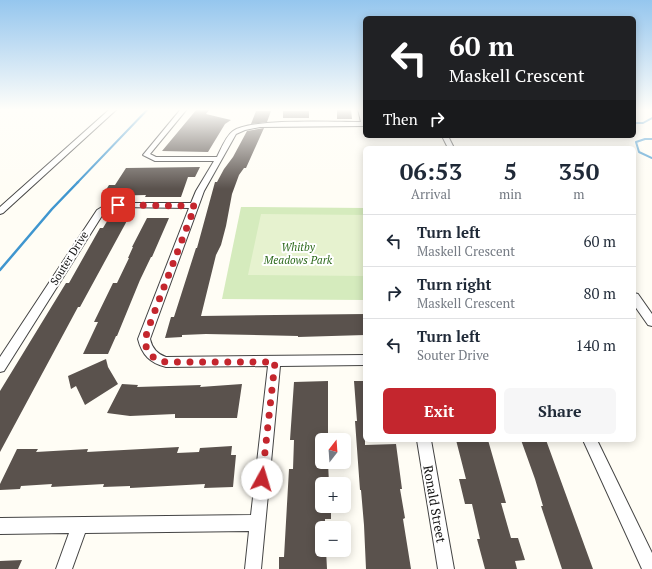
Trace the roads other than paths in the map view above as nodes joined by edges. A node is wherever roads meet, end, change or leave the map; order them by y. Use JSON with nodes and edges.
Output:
{"nodes":[{"id":1,"x":84,"y":136,"type":"edge"},
{"id":2,"x":162,"y":136,"type":"edge"},
{"id":3,"x":232,"y":136,"type":"edge"},
{"id":4,"x":217,"y":159,"type":"junction"},
{"id":5,"x":195,"y":206,"type":"junction"},
{"id":6,"x":0,"y":211,"type":"edge"},
{"id":7,"x":636,"y":300,"type":"edge"},
{"id":8,"x":652,"y":322,"type":"edge"},
{"id":9,"x":363,"y":360,"type":"edge"},
{"id":10,"x":275,"y":362,"type":"junction"},
{"id":11,"x":0,"y":367,"type":"edge"},
{"id":12,"x":424,"y":442,"type":"edge"},
{"id":13,"x":591,"y":442,"type":"edge"},
{"id":14,"x":258,"y":523,"type":"junction"},
{"id":15,"x":0,"y":526,"type":"edge"},
{"id":16,"x":80,"y":526,"type":"junction"},
{"id":17,"x":64,"y":569,"type":"edge"},
{"id":18,"x":253,"y":569,"type":"edge"},
{"id":19,"x":446,"y":569,"type":"edge"},
{"id":20,"x":651,"y":569,"type":"edge"}],
"edges":[{"from":1,"to":6,"type":"street"},
{"from":2,"to":4,"type":"street"},
{"from":3,"to":4,"type":"street"},
{"from":4,"to":5,"type":"street"},
{"from":5,"to":10,"type":"street"},
{"from":5,"to":11,"type":"street","name":"Souter Drive"},
{"from":7,"to":8,"type":"street"},
{"from":9,"to":10,"type":"street"},
{"from":10,"to":14,"type":"street"},
{"from":12,"to":19,"type":"street","name":"Ronald Street"},
{"from":13,"to":20,"type":"street"},
{"from":14,"to":16,"type":"street"},
{"from":14,"to":18,"type":"street"},
{"from":15,"to":16,"type":"street"},
{"from":16,"to":17,"type":"street"}]}
